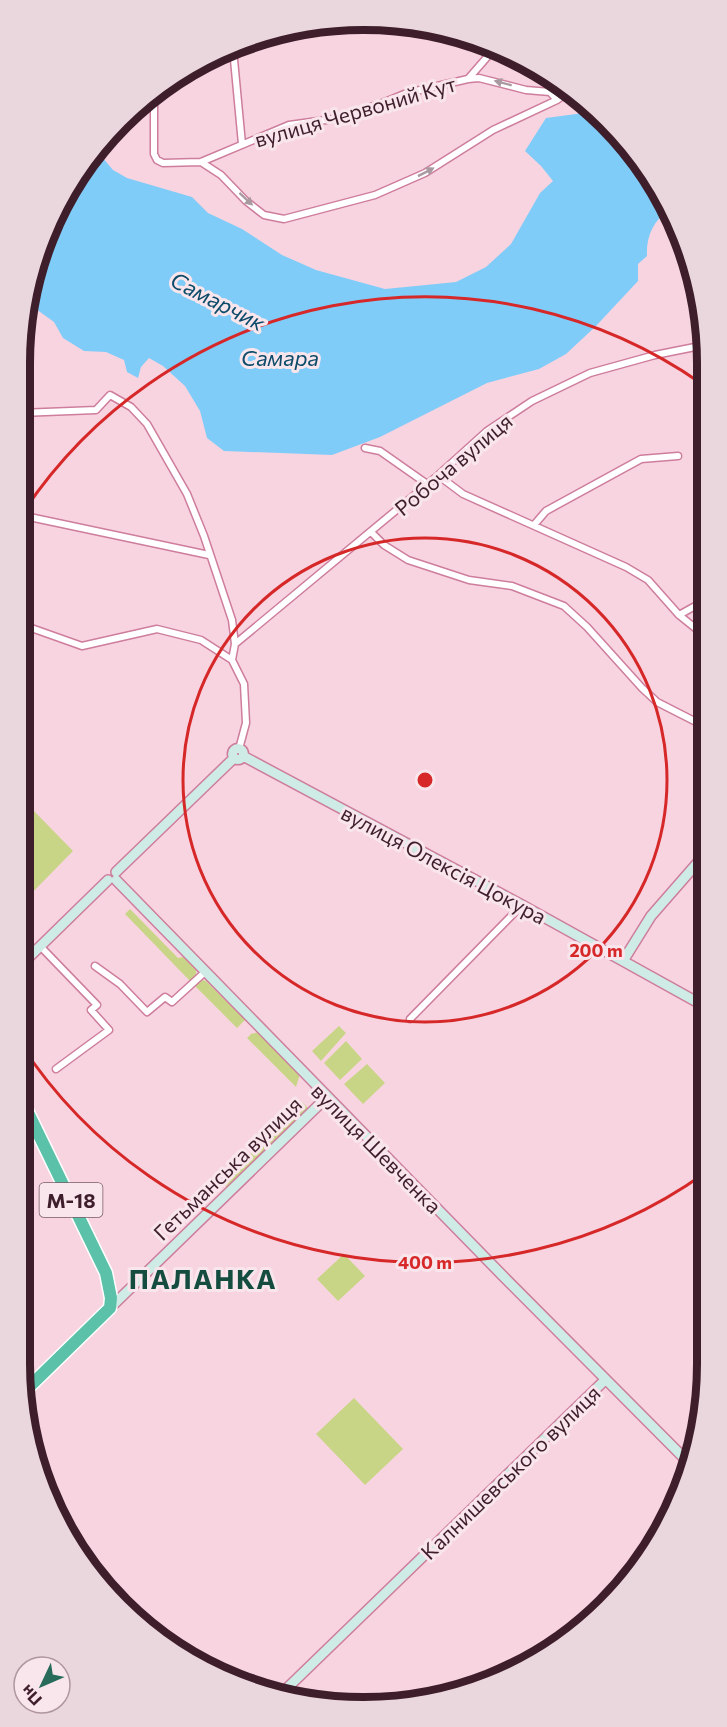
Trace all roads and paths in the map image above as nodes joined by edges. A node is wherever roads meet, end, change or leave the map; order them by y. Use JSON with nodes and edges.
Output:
{"nodes":[{"id":1,"x":489,"y":54,"type":"edge"},
{"id":2,"x":234,"y":56,"type":"edge"},
{"id":3,"x":468,"y":79,"type":"junction"},
{"id":4,"x":563,"y":96,"type":"edge"},
{"id":5,"x":557,"y":100,"type":"junction"},
{"id":6,"x":154,"y":104,"type":"edge"},
{"id":7,"x":242,"y":144,"type":"junction"},
{"id":8,"x":201,"y":162,"type":"junction"},
{"id":9,"x":696,"y":346,"type":"edge"},
{"id":10,"x":30,"y":413,"type":"edge"},
{"id":11,"x":366,"y":447,"type":"dead end"},
{"id":12,"x":678,"y":456,"type":"dead end"},
{"id":13,"x":435,"y":478,"type":"junction"},
{"id":14,"x":427,"y":484,"type":"junction"},
{"id":15,"x":30,"y":517,"type":"edge"},
{"id":16,"x":534,"y":525,"type":"junction"},
{"id":17,"x":371,"y":532,"type":"junction"},
{"id":18,"x":209,"y":555,"type":"junction"},
{"id":19,"x":697,"y":606,"type":"edge"},
{"id":20,"x":679,"y":615,"type":"junction"},
{"id":21,"x":30,"y":628,"type":"edge"},
{"id":22,"x":697,"y":630,"type":"edge"},
{"id":23,"x":235,"y":644,"type":"junction"},
{"id":24,"x":232,"y":660,"type":"junction"},
{"id":25,"x":697,"y":722,"type":"edge"},
{"id":26,"x":239,"y":754,"type":"junction"},
{"id":27,"x":697,"y":863,"type":"edge"},
{"id":28,"x":113,"y":877,"type":"junction"},
{"id":29,"x":522,"y":905,"type":"junction"},
{"id":30,"x":40,"y":946,"type":"junction"},
{"id":31,"x":30,"y":956,"type":"edge"},
{"id":32,"x":623,"y":961,"type":"junction"},
{"id":33,"x":95,"y":966,"type":"dead end"},
{"id":34,"x":206,"y":972,"type":"junction"},
{"id":35,"x":697,"y":1002,"type":"edge"},
{"id":36,"x":410,"y":1019,"type":"dead end"},
{"id":37,"x":56,"y":1069,"type":"dead end"},
{"id":38,"x":327,"y":1097,"type":"junction"},
{"id":39,"x":30,"y":1117,"type":"edge"},
{"id":40,"x":110,"y":1308,"type":"junction"},
{"id":41,"x":605,"y":1380,"type":"junction"},
{"id":42,"x":31,"y":1385,"type":"edge"},
{"id":43,"x":683,"y":1458,"type":"edge"},
{"id":44,"x":287,"y":1688,"type":"edge"}],
"edges":[{"from":1,"to":3,"type":"street","name":"вулиця Червоний Кут"},
{"from":2,"to":7,"type":"street","name":"вулиця Червоний Кут"},
{"from":5,"to":3,"type":"street","name":"вулиця Червоний Кут","one_way":true},
{"from":3,"to":7,"type":"street","name":"вулиця Червоний Кут"},
{"from":4,"to":5,"type":"street"},
{"from":8,"to":5,"type":"street","one_way":true},
{"from":6,"to":8,"type":"street","name":"вулиця Червоний Кут"},
{"from":7,"to":8,"type":"street","name":"вулиця Червоний Кут"},
{"from":9,"to":13,"type":"street","name":"Робоча вулиця"},
{"from":10,"to":18,"type":"street"},
{"from":11,"to":14,"type":"street"},
{"from":12,"to":16,"type":"street"},
{"from":13,"to":14,"type":"street","name":"Робоча вулиця"},
{"from":13,"to":16,"type":"street"},
{"from":14,"to":17,"type":"street","name":"Робоча вулиця"},
{"from":15,"to":18,"type":"street"},
{"from":16,"to":20,"type":"street"},
{"from":17,"to":23,"type":"street","name":"Робоча вулиця"},
{"from":17,"to":25,"type":"street"},
{"from":18,"to":23,"type":"street"},
{"from":19,"to":20,"type":"street"},
{"from":20,"to":22,"type":"street"},
{"from":21,"to":24,"type":"street"},
{"from":23,"to":24,"type":"street"},
{"from":24,"to":26,"type":"street"},
{"from":26,"to":28,"type":"street"},
{"from":26,"to":29,"type":"street","name":"вулиця Олексія Цокура"},
{"from":27,"to":32,"type":"street"},
{"from":28,"to":30,"type":"street"},
{"from":28,"to":34,"type":"street","name":"вулиця Шевченка"},
{"from":29,"to":32,"type":"street","name":"вулиця Олексія Цокура"},
{"from":29,"to":36,"type":"street"},
{"from":30,"to":31,"type":"street"},
{"from":30,"to":37,"type":"street"},
{"from":32,"to":35,"type":"street","name":"вулиця Олексія Цокура"},
{"from":33,"to":34,"type":"street"},
{"from":34,"to":38,"type":"street","name":"вулиця Шевченка"},
{"from":38,"to":40,"type":"street","name":"Гетьманська вулиця"},
{"from":38,"to":41,"type":"street","name":"вулиця Шевченка"},
{"from":39,"to":40,"type":"highway","number":"М-18"},
{"from":40,"to":42,"type":"highway","name":"Гетьманська вулиця"},
{"from":41,"to":43,"type":"street","name":"вулиця Шевченка"},
{"from":41,"to":44,"type":"street","name":"Калнишевського вулиця"}]}
